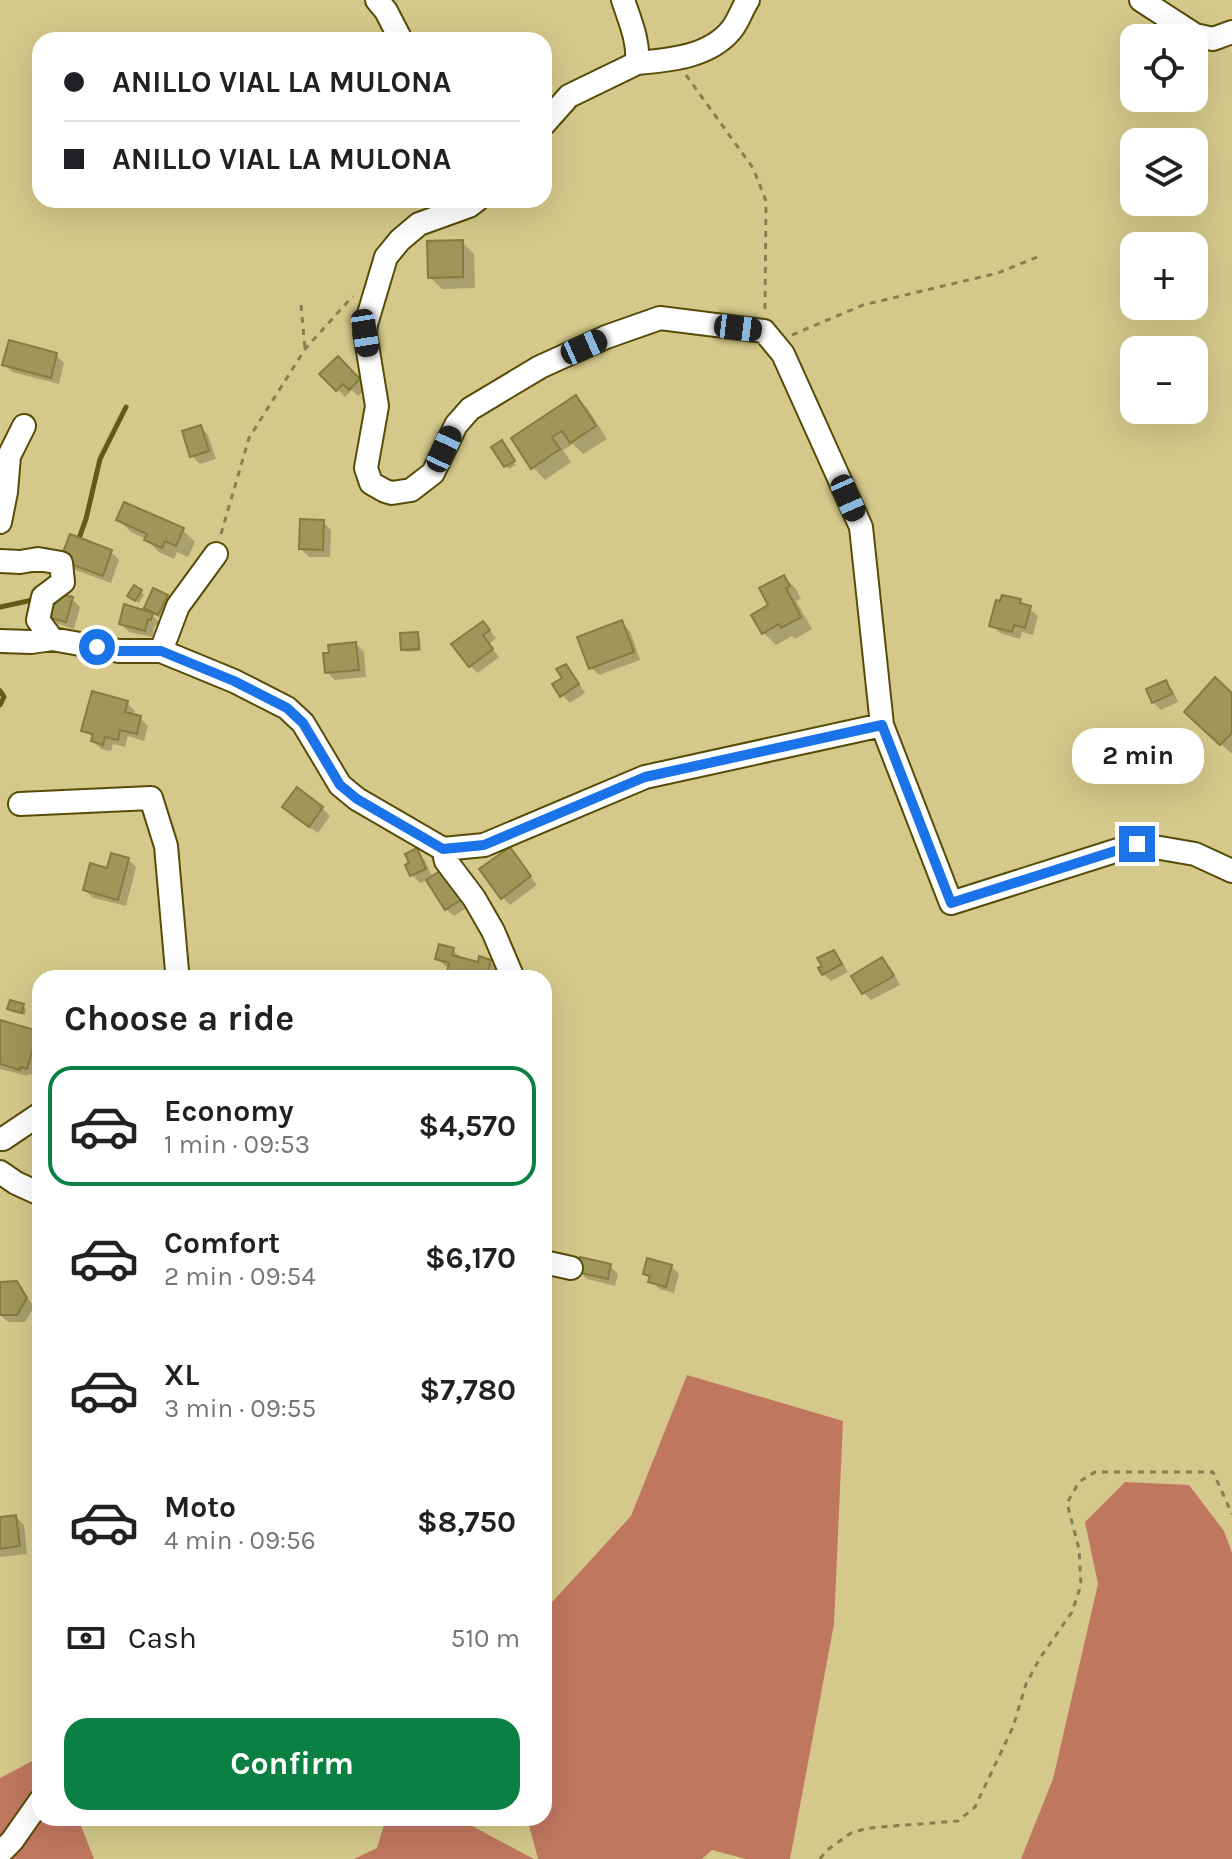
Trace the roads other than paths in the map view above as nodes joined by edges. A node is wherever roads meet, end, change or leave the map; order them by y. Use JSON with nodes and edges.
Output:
{"nodes":[{"id":1,"x":377,"y":0,"type":"edge"},
{"id":2,"x":623,"y":0,"type":"edge"},
{"id":3,"x":748,"y":0,"type":"edge"},
{"id":4,"x":1141,"y":0,"type":"edge"},
{"id":5,"x":397,"y":32,"type":"edge"},
{"id":6,"x":1232,"y":32,"type":"edge"},
{"id":7,"x":637,"y":63,"type":"junction"},
{"id":8,"x":552,"y":115,"type":"edge"},
{"id":9,"x":449,"y":208,"type":"edge"},
{"id":10,"x":462,"y":208,"type":"edge"},
{"id":11,"x":433,"y":217,"type":"junction"},
{"id":12,"x":24,"y":426,"type":"dead end"},
{"id":13,"x":0,"y":522,"type":"edge"},
{"id":14,"x":216,"y":554,"type":"road end"},
{"id":15,"x":0,"y":561,"type":"edge"},
{"id":16,"x":52,"y":639,"type":"junction"},
{"id":17,"x":8,"y":641,"type":"edge"},
{"id":18,"x":161,"y":651,"type":"junction"},
{"id":19,"x":882,"y":725,"type":"junction"},
{"id":20,"x":20,"y":804,"type":"dead end"},
{"id":21,"x":368,"y":823,"type":"dead end"},
{"id":22,"x":445,"y":855,"type":"junction"},
{"id":23,"x":1232,"y":871,"type":"edge"},
{"id":24,"x":177,"y":970,"type":"edge"},
{"id":25,"x":510,"y":970,"type":"edge"},
{"id":26,"x":32,"y":1119,"type":"edge"},
{"id":27,"x":0,"y":1139,"type":"edge"},
{"id":28,"x":0,"y":1172,"type":"edge"},
{"id":29,"x":32,"y":1190,"type":"edge"},
{"id":30,"x":552,"y":1264,"type":"edge"},
{"id":31,"x":571,"y":1268,"type":"dead end"},
{"id":32,"x":32,"y":1812,"type":"edge"},
{"id":33,"x":0,"y":1853,"type":"edge"}],
"edges":[{"from":1,"to":5,"type":"street"},
{"from":2,"to":7,"type":"street"},
{"from":3,"to":7,"type":"street"},
{"from":4,"to":6,"type":"street"},
{"from":7,"to":8,"type":"street"},
{"from":9,"to":11,"type":"street"},
{"from":10,"to":11,"type":"street"},
{"from":11,"to":19,"type":"street"},
{"from":12,"to":13,"type":"street"},
{"from":14,"to":18,"type":"street"},
{"from":15,"to":16,"type":"street"},
{"from":16,"to":17,"type":"street"},
{"from":16,"to":18,"type":"street"},
{"from":18,"to":22,"type":"street"},
{"from":19,"to":22,"type":"street"},
{"from":19,"to":23,"type":"street"},
{"from":20,"to":24,"type":"street"},
{"from":21,"to":22,"type":"street"},
{"from":22,"to":25,"type":"street"},
{"from":26,"to":27,"type":"street"},
{"from":28,"to":29,"type":"street"},
{"from":30,"to":31,"type":"street"},
{"from":32,"to":33,"type":"street"}]}
